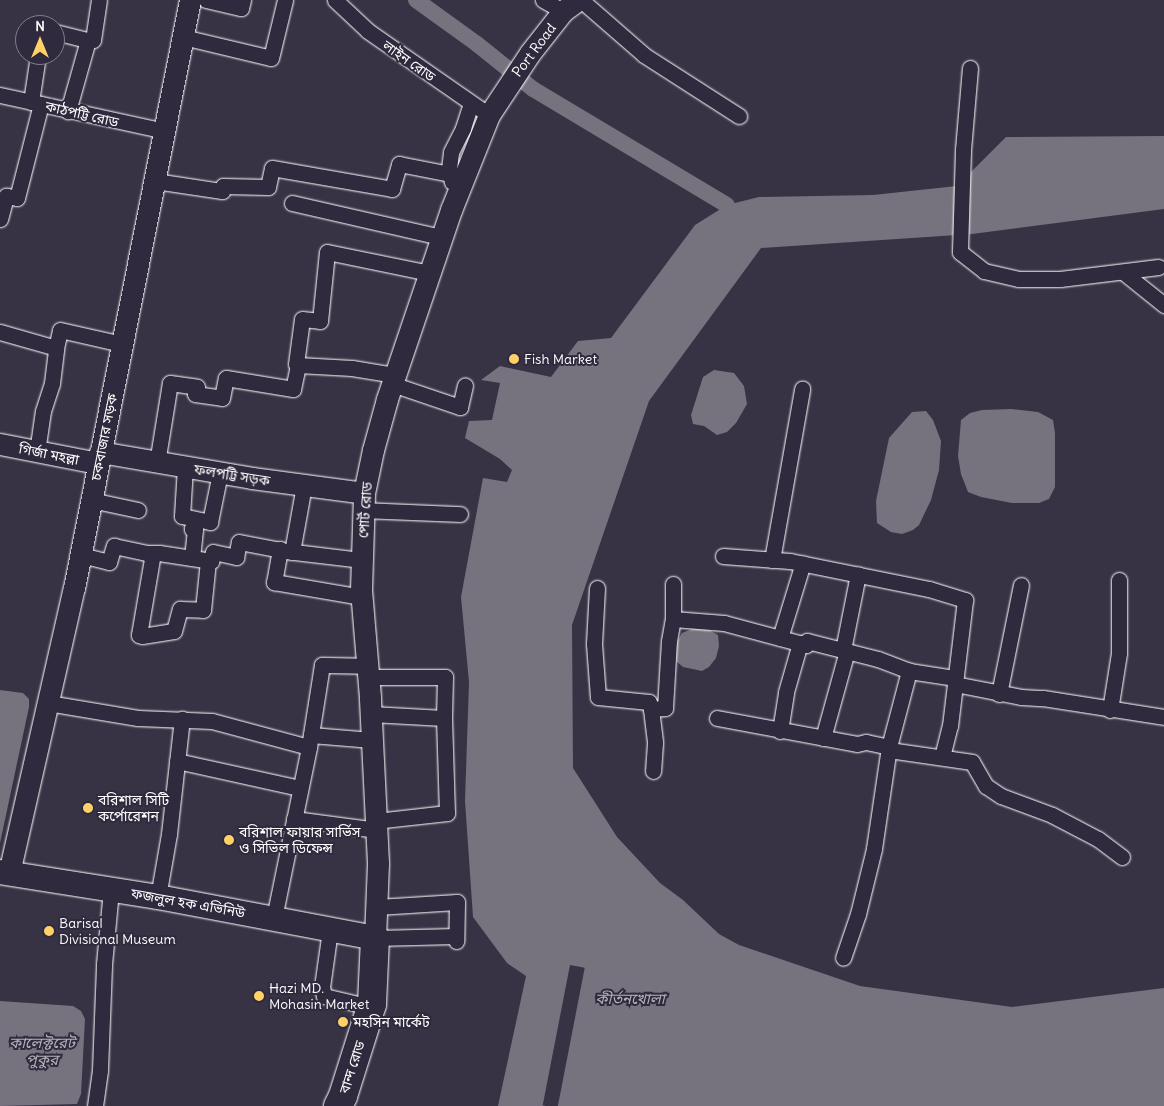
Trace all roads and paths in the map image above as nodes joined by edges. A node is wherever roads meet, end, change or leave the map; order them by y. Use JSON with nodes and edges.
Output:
{"nodes":[{"id":1,"x":99,"y":0,"type":"edge"},
{"id":2,"x":190,"y":0,"type":"edge"},
{"id":3,"x":206,"y":0,"type":"edge"},
{"id":4,"x":243,"y":0,"type":"edge"},
{"id":5,"x":284,"y":0,"type":"edge"},
{"id":6,"x":335,"y":0,"type":"edge"},
{"id":7,"x":543,"y":0,"type":"edge"},
{"id":8,"x":574,"y":4,"type":"edge"},
{"id":9,"x":65,"y":34,"type":"edge"},
{"id":10,"x":183,"y":37,"type":"junction"},
{"id":11,"x":88,"y":40,"type":"junction"},
{"id":12,"x":38,"y":65,"type":"edge"},
{"id":13,"x":970,"y":68,"type":"dead end"},
{"id":14,"x":0,"y":95,"type":"edge"},
{"id":15,"x":36,"y":103,"type":"junction"},
{"id":16,"x":471,"y":103,"type":"junction"},
{"id":17,"x":492,"y":109,"type":"junction"},
{"id":18,"x":68,"y":111,"type":"junction"},
{"id":19,"x":739,"y":116,"type":"dead end"},
{"id":20,"x":164,"y":131,"type":"junction"},
{"id":21,"x":450,"y":174,"type":"junction"},
{"id":22,"x":155,"y":181,"type":"junction"},
{"id":23,"x":456,"y":195,"type":"junction"},
{"id":24,"x":292,"y":203,"type":"dead end"},
{"id":25,"x":0,"y":219,"type":"edge"},
{"id":26,"x":441,"y":237,"type":"junction"},
{"id":27,"x":1158,"y":267,"type":"dead end"},
{"id":28,"x":1123,"y":272,"type":"junction"},
{"id":29,"x":429,"y":273,"type":"junction"},
{"id":30,"x":1164,"y":305,"type":"edge"},
{"id":31,"x":0,"y":332,"type":"edge"},
{"id":32,"x":122,"y":344,"type":"junction"},
{"id":33,"x":56,"y":348,"type":"junction"},
{"id":34,"x":298,"y":365,"type":"junction"},
{"id":35,"x":394,"y":379,"type":"junction"},
{"id":36,"x":465,"y":386,"type":"dead end"},
{"id":37,"x":802,"y":389,"type":"dead end"},
{"id":38,"x":0,"y":444,"type":"edge"},
{"id":39,"x":37,"y":452,"type":"junction"},
{"id":40,"x":99,"y":458,"type":"junction"},
{"id":41,"x":157,"y":463,"type":"junction"},
{"id":42,"x":185,"y":468,"type":"junction"},
{"id":43,"x":220,"y":473,"type":"junction"},
{"id":44,"x":304,"y":485,"type":"junction"},
{"id":45,"x":91,"y":500,"type":"junction"},
{"id":46,"x":364,"y":502,"type":"junction"},
{"id":47,"x":138,"y":510,"type":"dead end"},
{"id":48,"x":460,"y":514,"type":"dead end"},
{"id":49,"x":194,"y":519,"type":"junction"},
{"id":50,"x":286,"y":550,"type":"junction"},
{"id":51,"x":153,"y":553,"type":"junction"},
{"id":52,"x":81,"y":555,"type":"junction"},
{"id":53,"x":723,"y":556,"type":"dead end"},
{"id":54,"x":192,"y":558,"type":"junction"},
{"id":55,"x":362,"y":560,"type":"junction"},
{"id":56,"x":772,"y":560,"type":"junction"},
{"id":57,"x":208,"y":561,"type":"junction"},
{"id":58,"x":803,"y":563,"type":"junction"},
{"id":59,"x":858,"y":574,"type":"junction"},
{"id":60,"x":1119,"y":580,"type":"dead end"},
{"id":61,"x":673,"y":584,"type":"dead end"},
{"id":62,"x":1021,"y":585,"type":"dead end"},
{"id":63,"x":597,"y":588,"type":"dead end"},
{"id":64,"x":362,"y":597,"type":"junction"},
{"id":65,"x":673,"y":619,"type":"junction"},
{"id":66,"x":780,"y":638,"type":"junction"},
{"id":67,"x":800,"y":643,"type":"junction"},
{"id":68,"x":845,"y":651,"type":"junction"},
{"id":69,"x":909,"y":671,"type":"junction"},
{"id":70,"x":368,"y":672,"type":"junction"},
{"id":71,"x":955,"y":681,"type":"junction"},
{"id":72,"x":999,"y":694,"type":"junction"},
{"id":73,"x":48,"y":703,"type":"junction"},
{"id":74,"x":651,"y":709,"type":"junction"},
{"id":75,"x":1110,"y":710,"type":"junction"},
{"id":76,"x":371,"y":714,"type":"junction"},
{"id":77,"x":1164,"y":716,"type":"edge"},
{"id":78,"x":444,"y":718,"type":"junction"},
{"id":79,"x":717,"y":718,"type":"dead end"},
{"id":80,"x":182,"y":719,"type":"junction"},
{"id":81,"x":780,"y":731,"type":"junction"},
{"id":82,"x":823,"y":738,"type":"junction"},
{"id":83,"x":372,"y":740,"type":"junction"},
{"id":84,"x":310,"y":741,"type":"junction"},
{"id":85,"x":889,"y":748,"type":"junction"},
{"id":86,"x":942,"y":757,"type":"junction"},
{"id":87,"x":178,"y":761,"type":"junction"},
{"id":88,"x":653,"y":771,"type":"dead end"},
{"id":89,"x":300,"y":788,"type":"junction"},
{"id":90,"x":294,"y":818,"type":"junction"},
{"id":91,"x":376,"y":825,"type":"junction"},
{"id":92,"x":1122,"y":857,"type":"dead end"},
{"id":93,"x":4,"y":872,"type":"edge"},
{"id":94,"x":111,"y":890,"type":"junction"},
{"id":95,"x":158,"y":897,"type":"junction"},
{"id":96,"x":377,"y":907,"type":"junction"},
{"id":97,"x":274,"y":918,"type":"junction"},
{"id":98,"x":330,"y":930,"type":"junction"},
{"id":99,"x":375,"y":938,"type":"junction"},
{"id":100,"x":843,"y":958,"type":"dead end"},
{"id":101,"x":371,"y":1007,"type":"junction"},
{"id":102,"x":96,"y":1106,"type":"edge"},
{"id":103,"x":338,"y":1106,"type":"edge"}],
"edges":[{"from":1,"to":11,"type":"street"},
{"from":2,"to":10,"type":"main road","name":"চকবাজার সড়ক"},
{"from":3,"to":4,"type":"street"},
{"from":5,"to":10,"type":"street"},
{"from":6,"to":16,"type":"street","name":"লাইন রোড"},
{"from":7,"to":8,"type":"street"},
{"from":8,"to":17,"type":"main road","name":"Port Road"},
{"from":8,"to":19,"type":"street"},
{"from":9,"to":11,"type":"street"},
{"from":10,"to":20,"type":"main road","name":"চকবাজার সড়ক"},
{"from":11,"to":18,"type":"street"},
{"from":12,"to":15,"type":"street"},
{"from":13,"to":28,"type":"street"},
{"from":14,"to":15,"type":"street","name":"কাঠপট্টি রোড"},
{"from":15,"to":18,"type":"street","name":"কাঠপট্টি রোড"},
{"from":15,"to":25,"type":"street"},
{"from":16,"to":17,"type":"street","name":"লাইন রোড"},
{"from":16,"to":21,"type":"street"},
{"from":17,"to":23,"type":"main road","name":"পোর্ট রোড"},
{"from":18,"to":20,"type":"street","name":"কাঠপট্টি রোড"},
{"from":20,"to":22,"type":"main road","name":"চকবাজার সড়ক"},
{"from":21,"to":22,"type":"street"},
{"from":21,"to":23,"type":"street"},
{"from":22,"to":32,"type":"main road","name":"চকবাজার সড়ক"},
{"from":23,"to":26,"type":"main road","name":"পোর্ট রোড"},
{"from":24,"to":26,"type":"street"},
{"from":26,"to":29,"type":"main road","name":"পোর্ট রোড"},
{"from":27,"to":28,"type":"street"},
{"from":28,"to":30,"type":"street"},
{"from":29,"to":34,"type":"street"},
{"from":29,"to":35,"type":"main road","name":"পোর্ট রোড"},
{"from":31,"to":33,"type":"street"},
{"from":32,"to":33,"type":"street"},
{"from":32,"to":40,"type":"main road","name":"চকবাজার সড়ক"},
{"from":33,"to":39,"type":"street"},
{"from":34,"to":35,"type":"street"},
{"from":34,"to":41,"type":"street"},
{"from":35,"to":36,"type":"street"},
{"from":35,"to":46,"type":"main road","name":"পোর্ট রোড"},
{"from":37,"to":56,"type":"street"},
{"from":38,"to":39,"type":"main road","name":"গির্জা মহল্লা"},
{"from":39,"to":40,"type":"main road","name":"গির্জা মহল্লা"},
{"from":40,"to":41,"type":"main road","name":"ফলপট্টি সড়ক"},
{"from":40,"to":45,"type":"main road","name":"চকবাজার সড়ক"},
{"from":41,"to":42,"type":"main road","name":"ফলপট্টি সড়ক"},
{"from":42,"to":43,"type":"main road","name":"ফলপট্টি সড়ক"},
{"from":42,"to":49,"type":"street"},
{"from":43,"to":44,"type":"main road","name":"ফলপট্টি সড়ক"},
{"from":43,"to":49,"type":"street"},
{"from":44,"to":46,"type":"main road","name":"ফলপট্টি সড়ক"},
{"from":44,"to":50,"type":"street"},
{"from":45,"to":47,"type":"street"},
{"from":45,"to":52,"type":"main road","name":"চকবাজার সড়ক"},
{"from":46,"to":48,"type":"street"},
{"from":46,"to":55,"type":"main road","name":"পোর্ট রোড"},
{"from":49,"to":54,"type":"street"},
{"from":50,"to":55,"type":"street"},
{"from":50,"to":57,"type":"street"},
{"from":50,"to":64,"type":"street"},
{"from":51,"to":52,"type":"street"},
{"from":51,"to":54,"type":"street"},
{"from":51,"to":57,"type":"street"},
{"from":52,"to":73,"type":"main road","name":"চকবাজার সড়ক"},
{"from":53,"to":56,"type":"street"},
{"from":54,"to":57,"type":"street"},
{"from":55,"to":64,"type":"main road","name":"পোর্ট রোড"},
{"from":56,"to":58,"type":"street"},
{"from":58,"to":59,"type":"street"},
{"from":58,"to":66,"type":"street"},
{"from":59,"to":68,"type":"street"},
{"from":59,"to":71,"type":"street"},
{"from":60,"to":75,"type":"street"},
{"from":61,"to":65,"type":"street"},
{"from":62,"to":72,"type":"street"},
{"from":63,"to":74,"type":"street"},
{"from":64,"to":70,"type":"main road","name":"পোর্ট রোড"},
{"from":65,"to":66,"type":"street"},
{"from":65,"to":74,"type":"street"},
{"from":66,"to":67,"type":"street"},
{"from":67,"to":68,"type":"street"},
{"from":67,"to":81,"type":"street"},
{"from":68,"to":69,"type":"street"},
{"from":68,"to":82,"type":"street"},
{"from":69,"to":71,"type":"street"},
{"from":69,"to":85,"type":"street"},
{"from":70,"to":76,"type":"main road","name":"পোর্ট রোড"},
{"from":70,"to":78,"type":"street"},
{"from":70,"to":84,"type":"street"},
{"from":71,"to":72,"type":"street"},
{"from":71,"to":86,"type":"street"},
{"from":72,"to":75,"type":"street"},
{"from":73,"to":80,"type":"street"},
{"from":73,"to":93,"type":"main road","name":"চকবাজার সড়ক"},
{"from":74,"to":88,"type":"street"},
{"from":75,"to":77,"type":"street"},
{"from":76,"to":78,"type":"street"},
{"from":76,"to":83,"type":"main road","name":"পোর্ট রোড"},
{"from":78,"to":91,"type":"street"},
{"from":79,"to":81,"type":"street"},
{"from":80,"to":84,"type":"street"},
{"from":80,"to":87,"type":"street"},
{"from":81,"to":82,"type":"street"},
{"from":82,"to":85,"type":"street"},
{"from":83,"to":84,"type":"street"},
{"from":83,"to":91,"type":"main road","name":"পোর্ট রোড"},
{"from":84,"to":89,"type":"street"},
{"from":85,"to":86,"type":"street"},
{"from":85,"to":100,"type":"street"},
{"from":86,"to":92,"type":"street"},
{"from":87,"to":89,"type":"street"},
{"from":87,"to":95,"type":"street"},
{"from":89,"to":90,"type":"street"},
{"from":90,"to":91,"type":"street"},
{"from":90,"to":97,"type":"street"},
{"from":91,"to":96,"type":"main road","name":"পোর্ট রোড"},
{"from":93,"to":94,"type":"main road","name":"ফজলুল হক এভিনিউ"},
{"from":94,"to":95,"type":"main road","name":"ফজলুল হক এভিনিউ"},
{"from":94,"to":102,"type":"street"},
{"from":95,"to":97,"type":"main road","name":"ফজলুল হক এভিনিউ"},
{"from":96,"to":99,"type":"main road","name":"পোর্ট রোড"},
{"from":96,"to":99,"type":"street"},
{"from":97,"to":98,"type":"main road","name":"ফজলুল হক এভিনিউ"},
{"from":98,"to":99,"type":"main road","name":"ফজলুল হক এভিনিউ"},
{"from":98,"to":101,"type":"street"},
{"from":99,"to":101,"type":"highway","name":"বান্দ রোড"},
{"from":101,"to":103,"type":"highway","name":"বান্দ রোড"}]}
